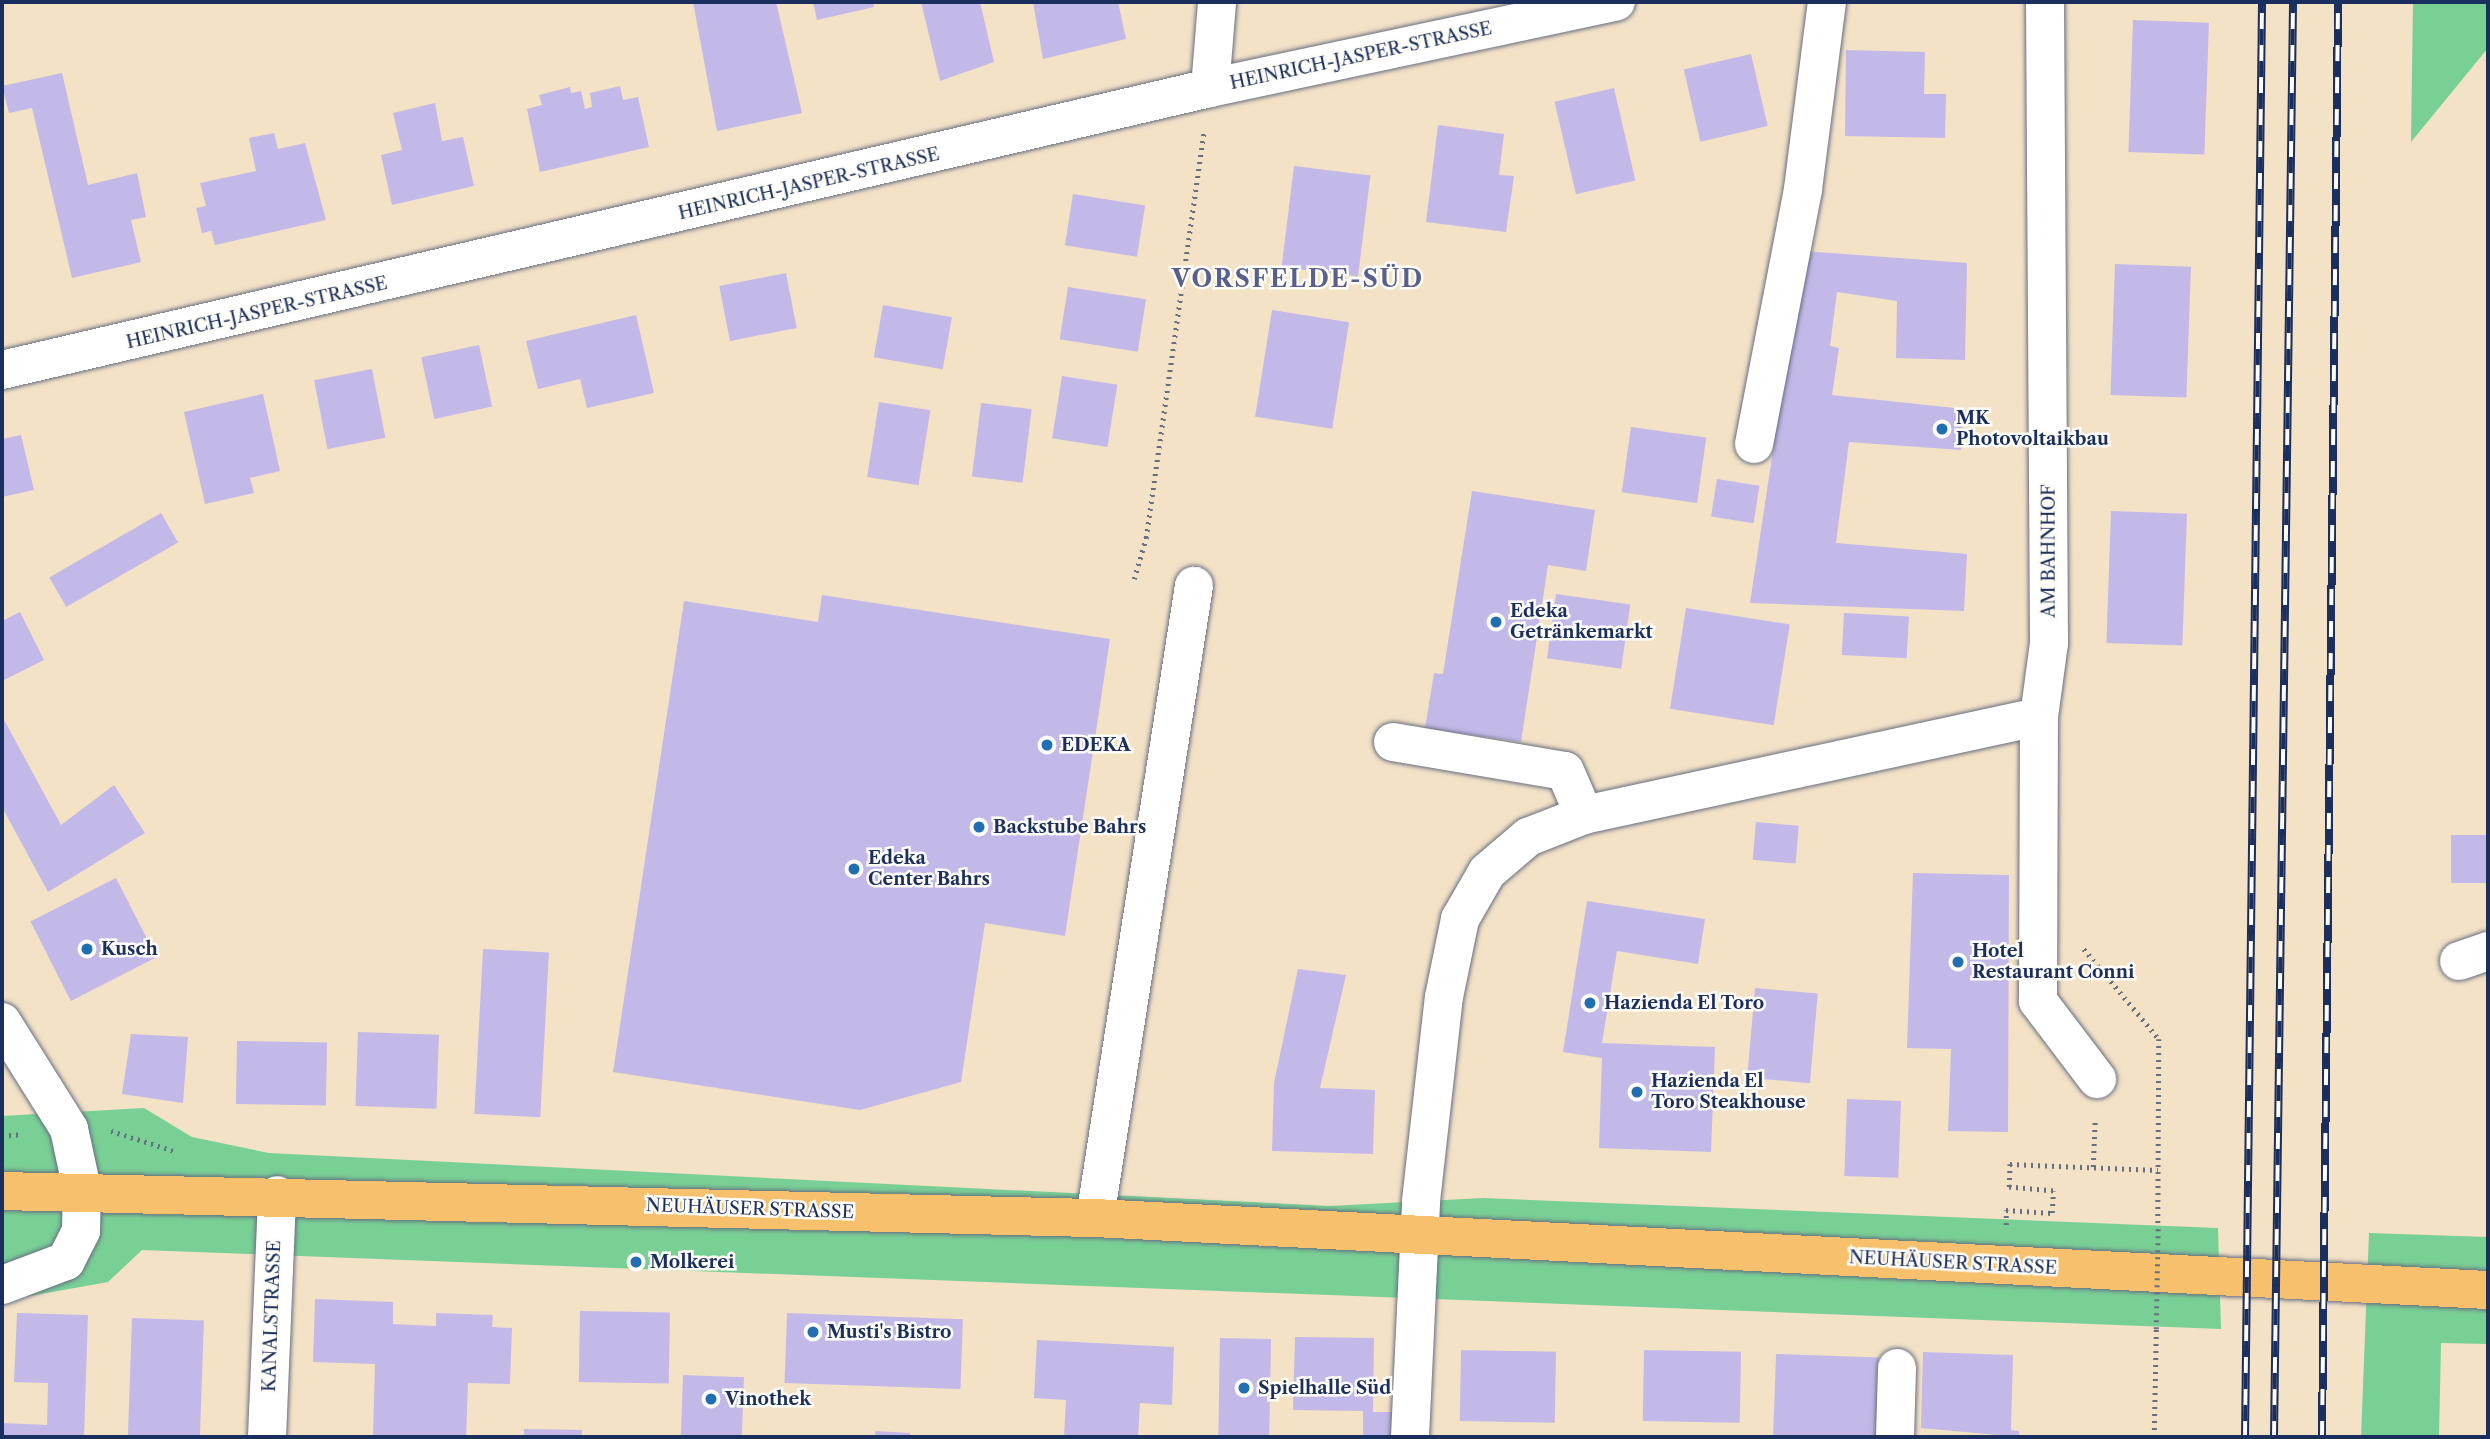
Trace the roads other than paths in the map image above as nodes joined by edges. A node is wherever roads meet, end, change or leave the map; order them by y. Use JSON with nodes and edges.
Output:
{"nodes":[{"id":1,"x":1217,"y":2,"type":"edge"},
{"id":2,"x":1616,"y":2,"type":"edge"},
{"id":3,"x":1827,"y":2,"type":"edge"},
{"id":4,"x":2045,"y":2,"type":"edge"},
{"id":5,"x":1210,"y":88,"type":"junction"},
{"id":6,"x":2,"y":370,"type":"edge"},
{"id":7,"x":1754,"y":444,"type":"dead end"},
{"id":8,"x":1194,"y":586,"type":"dead end"},
{"id":9,"x":2039,"y":717,"type":"junction"},
{"id":10,"x":1393,"y":742,"type":"dead end"},
{"id":11,"x":1584,"y":815,"type":"junction"},
{"id":12,"x":2,"y":1022,"type":"edge"},
{"id":13,"x":2096,"y":1080,"type":"dead end"},
{"id":14,"x":82,"y":1189,"type":"junction"},
{"id":15,"x":2,"y":1191,"type":"edge"},
{"id":16,"x":278,"y":1195,"type":"junction"},
{"id":17,"x":1095,"y":1218,"type":"junction"},
{"id":18,"x":1419,"y":1239,"type":"junction"},
{"id":19,"x":2,"y":1284,"type":"edge"},
{"id":20,"x":2488,"y":1290,"type":"edge"},
{"id":21,"x":1897,"y":1368,"type":"dead end"},
{"id":22,"x":267,"y":1437,"type":"edge"},
{"id":23,"x":1410,"y":1437,"type":"edge"},
{"id":24,"x":1895,"y":1437,"type":"edge"}],
"edges":[{"from":1,"to":5,"type":"street"},
{"from":2,"to":5,"type":"street","name":"HEINRICH-JASPER-STRASSE"},
{"from":3,"to":7,"type":"street"},
{"from":4,"to":9,"type":"street","name":"AM BAHNHOF"},
{"from":5,"to":6,"type":"street","name":"HEINRICH-JASPER-STRASSE"},
{"from":8,"to":17,"type":"street"},
{"from":9,"to":11,"type":"street"},
{"from":9,"to":13,"type":"street","name":"AM BAHNHOF"},
{"from":10,"to":11,"type":"street"},
{"from":11,"to":18,"type":"street"},
{"from":12,"to":14,"type":"street"},
{"from":14,"to":15,"type":"main road","name":"NEUHÄUSER STRASSE"},
{"from":14,"to":16,"type":"main road","name":"NEUHÄUSER STRASSE"},
{"from":14,"to":19,"type":"street"},
{"from":16,"to":17,"type":"main road","name":"NEUHÄUSER STRASSE"},
{"from":16,"to":22,"type":"street","name":"KANALSTRASSE"},
{"from":17,"to":18,"type":"main road","name":"NEUHÄUSER STRASSE"},
{"from":18,"to":20,"type":"main road","name":"NEUHÄUSER STRASSE"},
{"from":18,"to":23,"type":"street"},
{"from":21,"to":24,"type":"street"}]}
